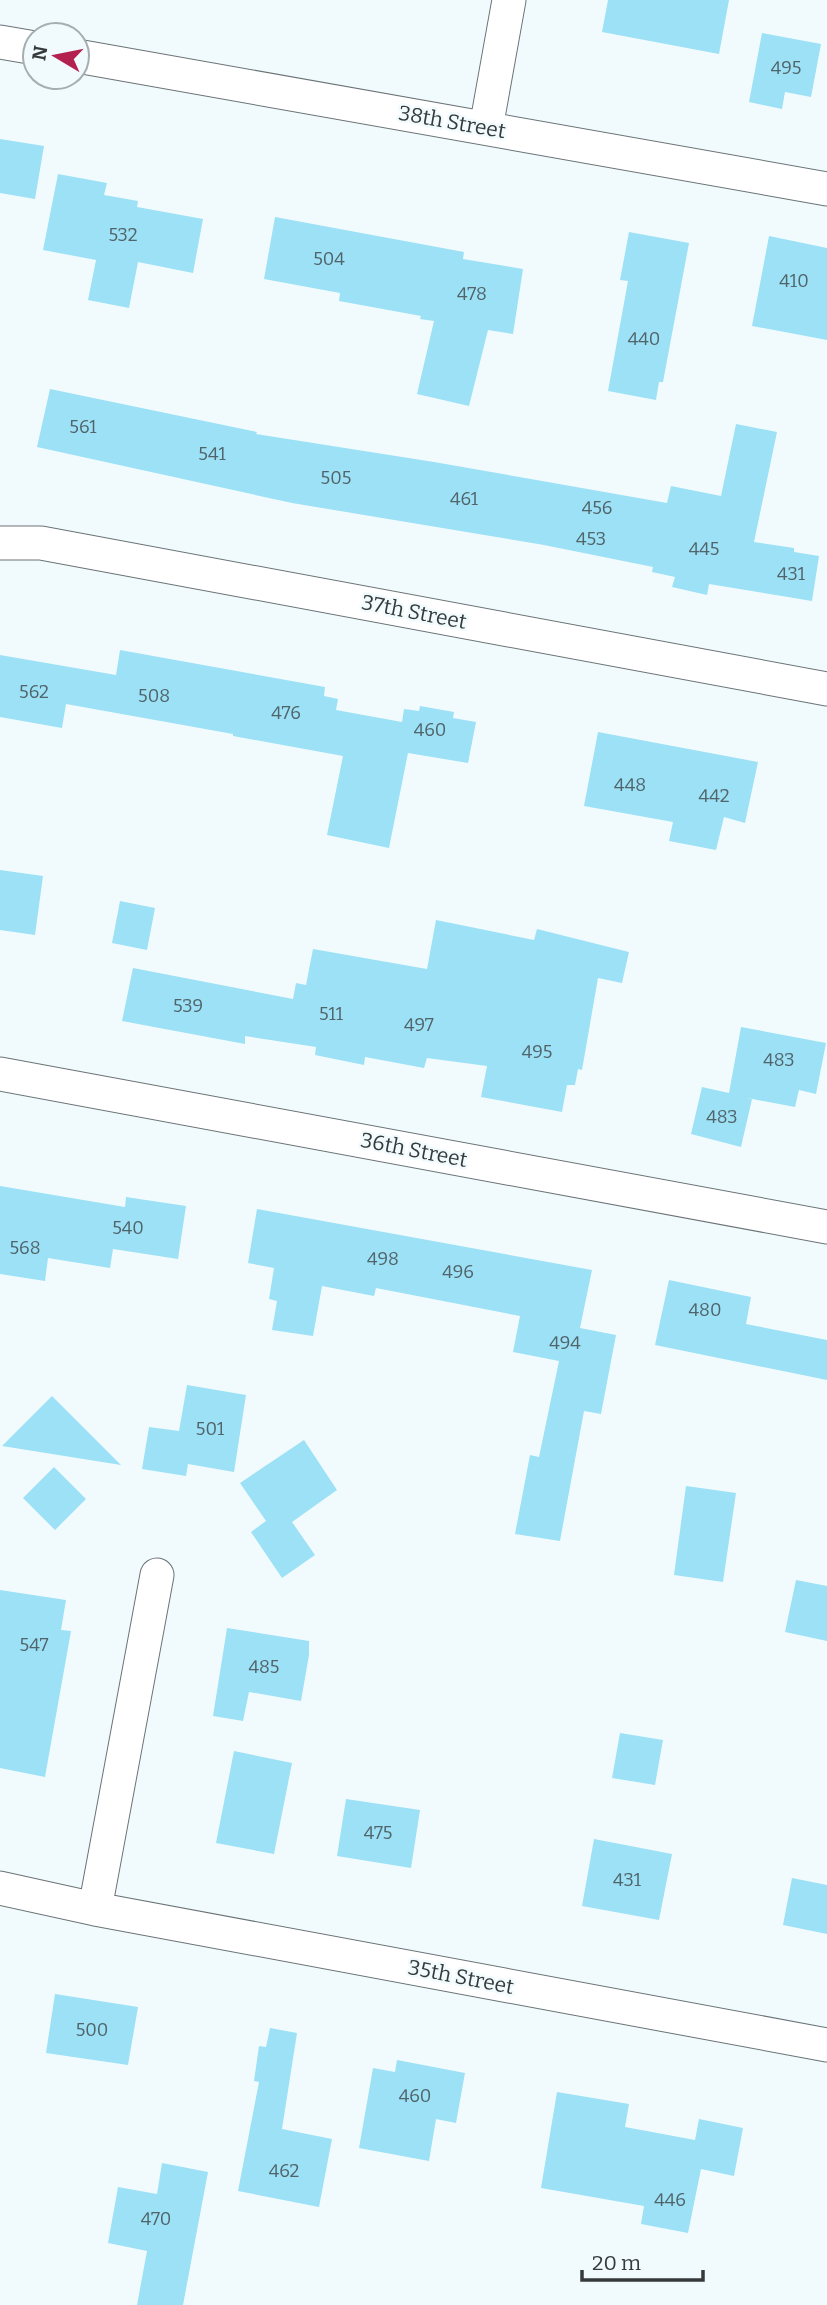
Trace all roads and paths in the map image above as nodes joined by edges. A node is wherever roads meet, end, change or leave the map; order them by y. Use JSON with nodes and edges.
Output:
{"nodes":[{"id":1,"x":509,"y":0,"type":"edge"},
{"id":2,"x":0,"y":42,"type":"edge"},
{"id":3,"x":21,"y":46,"type":"edge"},
{"id":4,"x":91,"y":58,"type":"edge"},
{"id":5,"x":486,"y":128,"type":"junction"},
{"id":6,"x":827,"y":189,"type":"edge"},
{"id":7,"x":0,"y":543,"type":"edge"},
{"id":8,"x":827,"y":689,"type":"edge"},
{"id":9,"x":0,"y":1074,"type":"edge"},
{"id":10,"x":827,"y":1227,"type":"edge"},
{"id":11,"x":157,"y":1575,"type":"dead end"},
{"id":12,"x":0,"y":1888,"type":"edge"},
{"id":13,"x":95,"y":1909,"type":"junction"},
{"id":14,"x":827,"y":2045,"type":"edge"}],
"edges":[{"from":1,"to":5,"type":"street"},
{"from":2,"to":3,"type":"street"},
{"from":4,"to":5,"type":"street","name":"38th Street"},
{"from":5,"to":6,"type":"street","name":"38th Street"},
{"from":7,"to":8,"type":"street","name":"37th Street"},
{"from":9,"to":10,"type":"street","name":"36th Street"},
{"from":11,"to":13,"type":"street"},
{"from":12,"to":13,"type":"street","name":"35th Street"},
{"from":13,"to":14,"type":"street","name":"35th Street"}]}
